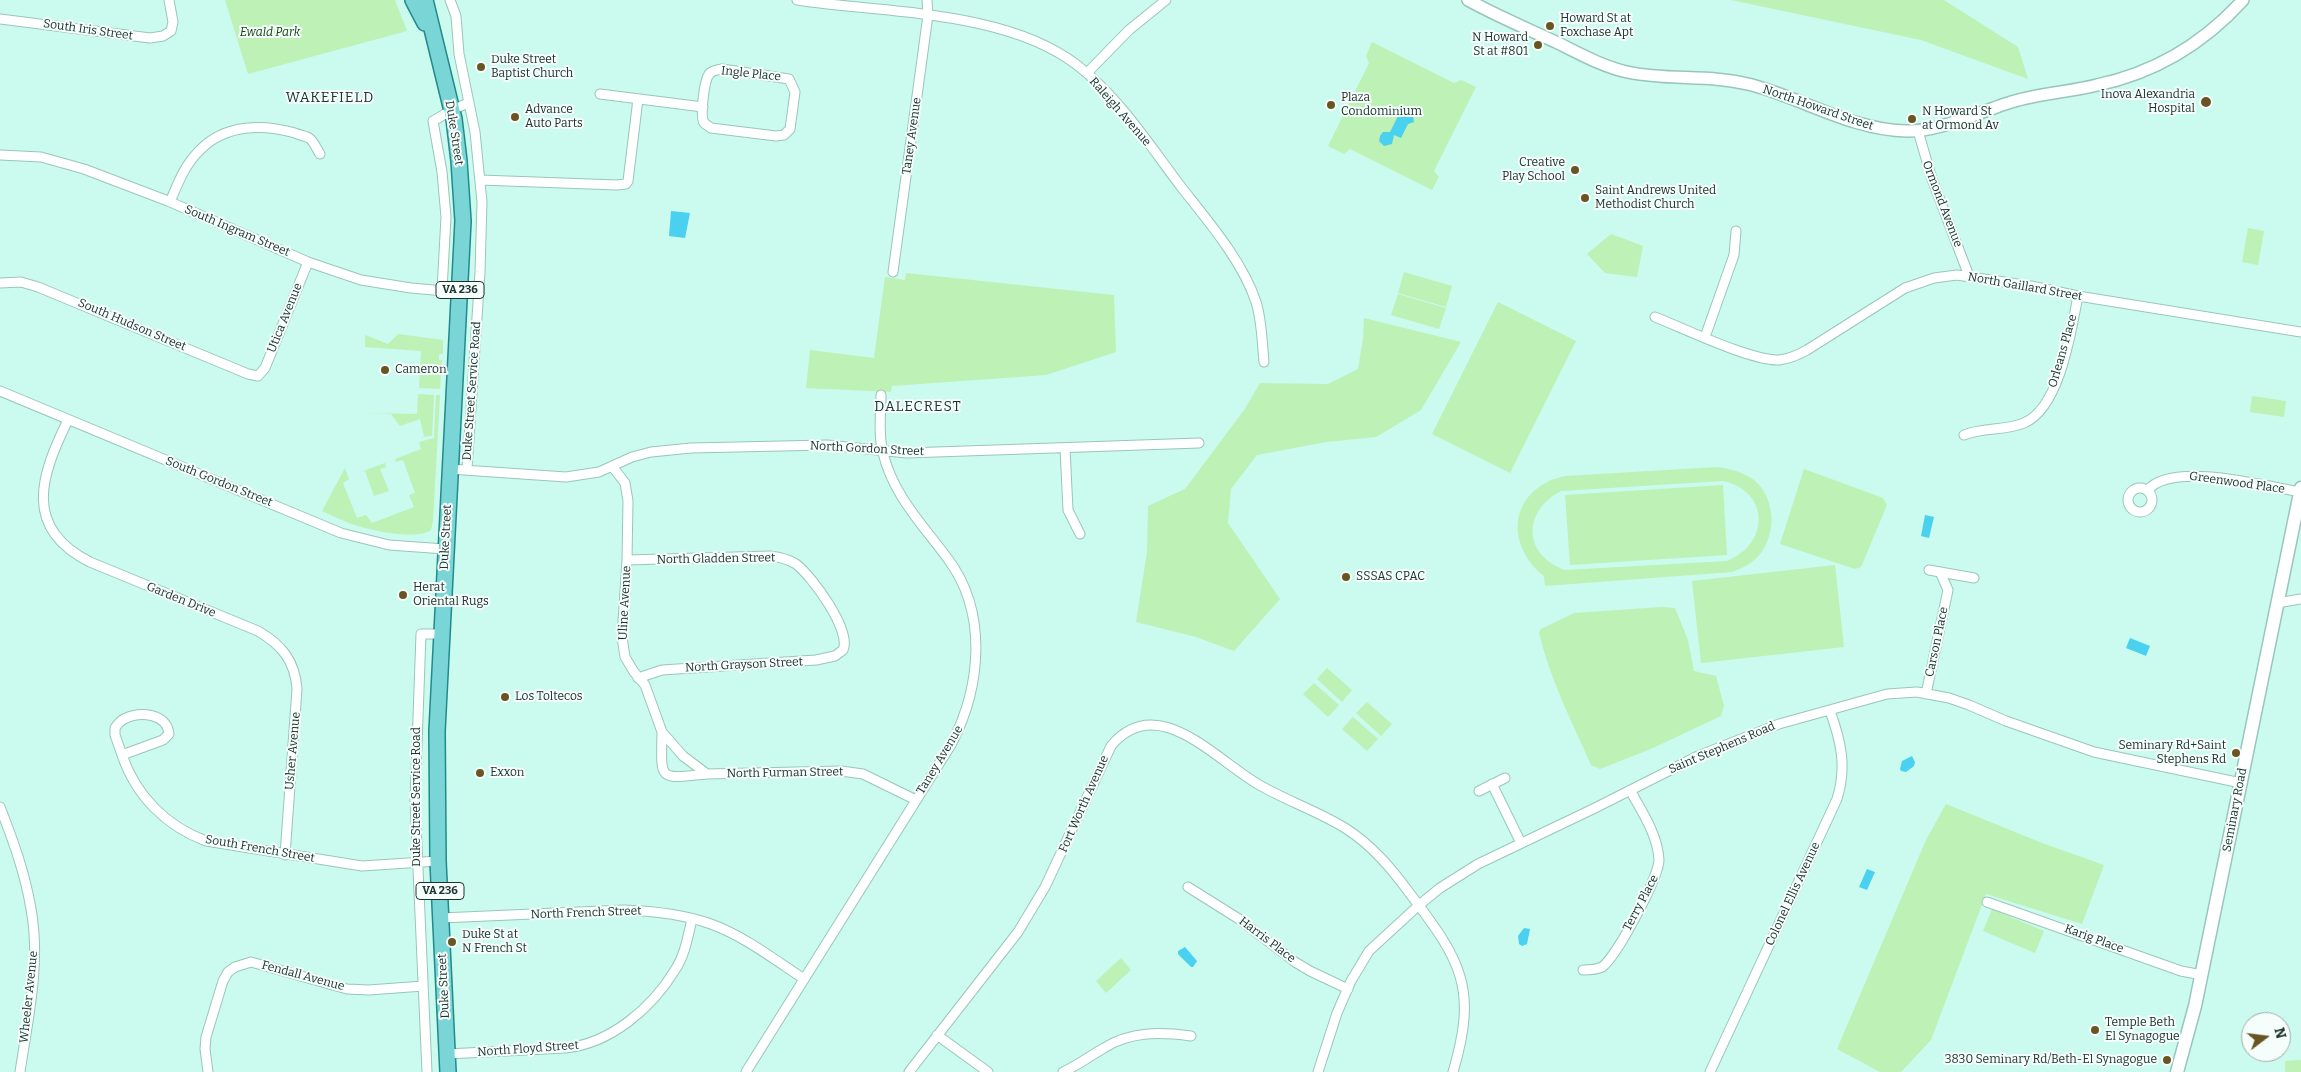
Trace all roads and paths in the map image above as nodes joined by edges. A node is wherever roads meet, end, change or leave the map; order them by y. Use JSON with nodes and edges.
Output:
{"nodes":[{"id":1,"x":169,"y":0,"type":"edge"},
{"id":2,"x":413,"y":0,"type":"edge"},
{"id":3,"x":425,"y":0,"type":"edge"},
{"id":4,"x":450,"y":0,"type":"edge"},
{"id":5,"x":797,"y":0,"type":"edge"},
{"id":6,"x":927,"y":0,"type":"edge"},
{"id":7,"x":1166,"y":0,"type":"edge"},
{"id":8,"x":1468,"y":0,"type":"edge"},
{"id":9,"x":2242,"y":0,"type":"edge"},
{"id":10,"x":928,"y":15,"type":"junction"},
{"id":11,"x":0,"y":19,"type":"edge"},
{"id":12,"x":432,"y":35,"type":"junction"},
{"id":13,"x":1087,"y":73,"type":"junction"},
{"id":14,"x":600,"y":94,"type":"dead end"},
{"id":15,"x":638,"y":99,"type":"junction"},
{"id":16,"x":468,"y":104,"type":"junction"},
{"id":17,"x":703,"y":107,"type":"junction"},
{"id":18,"x":452,"y":110,"type":"junction"},
{"id":19,"x":1918,"y":131,"type":"junction"},
{"id":20,"x":320,"y":154,"type":"dead end"},
{"id":21,"x":0,"y":156,"type":"edge"},
{"id":22,"x":480,"y":180,"type":"junction"},
{"id":23,"x":170,"y":202,"type":"junction"},
{"id":24,"x":1736,"y":231,"type":"dead end"},
{"id":25,"x":308,"y":262,"type":"junction"},
{"id":26,"x":894,"y":272,"type":"dead end"},
{"id":27,"x":1969,"y":276,"type":"junction"},
{"id":28,"x":0,"y":283,"type":"edge"},
{"id":29,"x":442,"y":290,"type":"junction"},
{"id":30,"x":460,"y":292,"type":"junction"},
{"id":31,"x":478,"y":294,"type":"junction"},
{"id":32,"x":2078,"y":296,"type":"junction"},
{"id":33,"x":1655,"y":317,"type":"dead end"},
{"id":34,"x":2301,"y":332,"type":"edge"},
{"id":35,"x":1705,"y":337,"type":"junction"},
{"id":36,"x":1264,"y":362,"type":"dead end"},
{"id":37,"x":261,"y":374,"type":"joint"},
{"id":38,"x":0,"y":391,"type":"edge"},
{"id":39,"x":880,"y":396,"type":"dead end"},
{"id":40,"x":68,"y":420,"type":"junction"},
{"id":41,"x":1964,"y":435,"type":"dead end"},
{"id":42,"x":1199,"y":443,"type":"dead end"},
{"id":43,"x":1065,"y":448,"type":"junction"},
{"id":44,"x":882,"y":452,"type":"junction"},
{"id":45,"x":612,"y":466,"type":"junction"},
{"id":46,"x":449,"y":469,"type":"junction"},
{"id":47,"x":466,"y":469,"type":"junction"},
{"id":48,"x":2148,"y":490,"type":"dead end"},
{"id":49,"x":2301,"y":490,"type":"edge"},
{"id":50,"x":1080,"y":534,"type":"dead end"},
{"id":51,"x":445,"y":549,"type":"junction"},
{"id":52,"x":627,"y":560,"type":"junction"},
{"id":53,"x":1928,"y":570,"type":"dead end"},
{"id":54,"x":1940,"y":572,"type":"junction"},
{"id":55,"x":1963,"y":577,"type":"junction"},
{"id":56,"x":1974,"y":578,"type":"dead end"},
{"id":57,"x":1948,"y":590,"type":"junction"},
{"id":58,"x":2301,"y":599,"type":"edge"},
{"id":59,"x":2277,"y":603,"type":"junction"},
{"id":60,"x":442,"y":634,"type":"junction"},
{"id":61,"x":845,"y":645,"type":"joint"},
{"id":62,"x":284,"y":651,"type":"joint"},
{"id":63,"x":638,"y":678,"type":"junction"},
{"id":64,"x":1926,"y":694,"type":"junction"},
{"id":65,"x":1830,"y":711,"type":"junction"},
{"id":66,"x":662,"y":732,"type":"junction"},
{"id":67,"x":122,"y":755,"type":"junction"},
{"id":68,"x":707,"y":774,"type":"junction"},
{"id":69,"x":1504,"y":778,"type":"dead end"},
{"id":70,"x":2241,"y":782,"type":"junction"},
{"id":71,"x":1492,"y":784,"type":"junction"},
{"id":72,"x":1630,"y":790,"type":"junction"},
{"id":73,"x":1479,"y":791,"type":"dead end"},
{"id":74,"x":916,"y":800,"type":"junction"},
{"id":75,"x":0,"y":807,"type":"edge"},
{"id":76,"x":1521,"y":843,"type":"junction"},
{"id":77,"x":285,"y":855,"type":"junction"},
{"id":78,"x":438,"y":861,"type":"junction"},
{"id":79,"x":417,"y":863,"type":"junction"},
{"id":80,"x":1188,"y":887,"type":"dead end"},
{"id":81,"x":1987,"y":902,"type":"dead end"},
{"id":82,"x":1418,"y":905,"type":"junction"},
{"id":83,"x":441,"y":918,"type":"junction"},
{"id":84,"x":692,"y":919,"type":"junction"},
{"id":85,"x":1583,"y":970,"type":"dead end"},
{"id":86,"x":2202,"y":975,"type":"junction"},
{"id":87,"x":804,"y":979,"type":"junction"},
{"id":88,"x":423,"y":986,"type":"junction"},
{"id":89,"x":1348,"y":988,"type":"junction"},
{"id":90,"x":937,"y":1035,"type":"junction"},
{"id":91,"x":1191,"y":1036,"type":"dead end"},
{"id":92,"x":447,"y":1054,"type":"junction"},
{"id":93,"x":20,"y":1072,"type":"edge"},
{"id":94,"x":208,"y":1072,"type":"edge"},
{"id":95,"x":427,"y":1072,"type":"edge"},
{"id":96,"x":448,"y":1072,"type":"edge"},
{"id":97,"x":746,"y":1072,"type":"edge"},
{"id":98,"x":909,"y":1072,"type":"edge"},
{"id":99,"x":988,"y":1072,"type":"edge"},
{"id":100,"x":1064,"y":1072,"type":"edge"},
{"id":101,"x":1318,"y":1072,"type":"edge"},
{"id":102,"x":1453,"y":1072,"type":"edge"},
{"id":103,"x":1710,"y":1072,"type":"edge"},
{"id":104,"x":2178,"y":1072,"type":"edge"}],
"edges":[{"from":1,"to":11,"type":"street","name":"South Iris Street"},
{"from":2,"to":12,"type":"main road","name":"Duke Street","number":"VA 236"},
{"from":3,"to":12,"type":"main road","name":"Duke Street","number":"VA 236"},
{"from":4,"to":16,"type":"street","name":"Duke Street Service Road"},
{"from":5,"to":10,"type":"street","name":"Raleigh Avenue"},
{"from":6,"to":10,"type":"street","name":"Taney Avenue"},
{"from":7,"to":13,"type":"street"},
{"from":8,"to":19,"type":"street","name":"North Howard Street"},
{"from":9,"to":19,"type":"street","name":"North Howard Street"},
{"from":10,"to":13,"type":"street","name":"Raleigh Avenue"},
{"from":10,"to":26,"type":"street","name":"Taney Avenue"},
{"from":12,"to":18,"type":"main road","name":"Duke Street","number":"VA 236"},
{"from":13,"to":36,"type":"street","name":"Raleigh Avenue"},
{"from":14,"to":15,"type":"street"},
{"from":15,"to":17,"type":"street"},
{"from":15,"to":22,"type":"street"},
{"from":16,"to":18,"type":"street"},
{"from":16,"to":22,"type":"street","name":"Duke Street Service Road"},
{"from":17,"to":17,"type":"street","name":"Ingle Place"},
{"from":18,"to":29,"type":"street"},
{"from":18,"to":30,"type":"main road","name":"Duke Street","number":"VA 236"},
{"from":19,"to":27,"type":"street","name":"Ormond Avenue"},
{"from":20,"to":23,"type":"street"},
{"from":21,"to":23,"type":"street","name":"South Ingram Street"},
{"from":22,"to":31,"type":"street","name":"Duke Street Service Road"},
{"from":23,"to":25,"type":"street","name":"South Ingram Street"},
{"from":24,"to":35,"type":"street"},
{"from":25,"to":29,"type":"street","name":"South Ingram Street"},
{"from":25,"to":37,"type":"street","name":"Utica Avenue"},
{"from":27,"to":32,"type":"street","name":"North Gaillard Street"},
{"from":27,"to":35,"type":"street","name":"North Gaillard Street"},
{"from":28,"to":37,"type":"street","name":"South Hudson Street"},
{"from":29,"to":30,"type":"street","name":"South Ingram Street"},
{"from":30,"to":31,"type":"street","name":"South Ingram Street"},
{"from":30,"to":46,"type":"main road","name":"Duke Street","number":"VA 236"},
{"from":31,"to":47,"type":"street","name":"Duke Street Service Road"},
{"from":32,"to":34,"type":"street","name":"North Gaillard Street"},
{"from":32,"to":41,"type":"street","name":"Orleans Place"},
{"from":33,"to":35,"type":"street","name":"North Gaillard Street"},
{"from":38,"to":40,"type":"street","name":"South Gordon Street"},
{"from":39,"to":44,"type":"street","name":"Taney Avenue"},
{"from":40,"to":51,"type":"street","name":"South Gordon Street"},
{"from":40,"to":62,"type":"street","name":"Garden Drive"},
{"from":42,"to":43,"type":"street","name":"North Gordon Street"},
{"from":43,"to":44,"type":"street","name":"North Gordon Street"},
{"from":43,"to":50,"type":"street"},
{"from":44,"to":45,"type":"street","name":"North Gordon Street"},
{"from":44,"to":74,"type":"street","name":"Taney Avenue"},
{"from":45,"to":47,"type":"street","name":"North Gordon Street"},
{"from":45,"to":52,"type":"street","name":"Uline Avenue"},
{"from":46,"to":47,"type":"street","name":"North Gordon Street"},
{"from":46,"to":51,"type":"main road","name":"Duke Street","number":"VA 236"},
{"from":48,"to":49,"type":"street","name":"Greenwood Place"},
{"from":49,"to":59,"type":"main road","name":"Seminary Road"},
{"from":51,"to":60,"type":"main road","name":"Duke Street","number":"VA 236"},
{"from":52,"to":61,"type":"street","name":"North Gladden Street"},
{"from":52,"to":63,"type":"street","name":"Uline Avenue"},
{"from":53,"to":54,"type":"street"},
{"from":54,"to":55,"type":"street"},
{"from":54,"to":57,"type":"street","name":"Carson Place"},
{"from":55,"to":56,"type":"street"},
{"from":55,"to":57,"type":"street","name":"Carson Place"},
{"from":57,"to":64,"type":"street","name":"Carson Place"},
{"from":58,"to":59,"type":"street"},
{"from":59,"to":70,"type":"main road","name":"Seminary Road"},
{"from":60,"to":78,"type":"main road","name":"Duke Street","number":"VA 236"},
{"from":60,"to":79,"type":"street","name":"Duke Street Service Road"},
{"from":61,"to":63,"type":"street","name":"North Grayson Street"},
{"from":62,"to":77,"type":"street","name":"Usher Avenue"},
{"from":63,"to":66,"type":"street","name":"Uline Avenue"},
{"from":64,"to":65,"type":"street","name":"Saint Stephens Road"},
{"from":64,"to":70,"type":"street","name":"Saint Stephens Road"},
{"from":65,"to":72,"type":"street","name":"Saint Stephens Road"},
{"from":65,"to":103,"type":"street","name":"Colonel Ellis Avenue"},
{"from":66,"to":68,"type":"street","name":"Uline Avenue"},
{"from":66,"to":68,"type":"street","name":"North Furman Street"},
{"from":67,"to":67,"type":"street","name":"South French Street"},
{"from":67,"to":77,"type":"street","name":"South French Street"},
{"from":68,"to":74,"type":"street","name":"North Furman Street"},
{"from":69,"to":71,"type":"street"},
{"from":70,"to":86,"type":"main road","name":"Seminary Road"},
{"from":71,"to":73,"type":"street"},
{"from":71,"to":76,"type":"street"},
{"from":72,"to":76,"type":"street","name":"Saint Stephens Road"},
{"from":72,"to":85,"type":"street","name":"Terry Place"},
{"from":74,"to":87,"type":"street","name":"Taney Avenue"},
{"from":75,"to":93,"type":"street","name":"Wheeler Avenue"},
{"from":76,"to":82,"type":"street","name":"Saint Stephens Road"},
{"from":77,"to":79,"type":"street","name":"South French Street"},
{"from":78,"to":79,"type":"street","name":"South French Street"},
{"from":78,"to":83,"type":"main road","name":"Duke Street","number":"VA 236"},
{"from":79,"to":88,"type":"street","name":"Duke Street Service Road"},
{"from":80,"to":89,"type":"street","name":"Harris Place"},
{"from":81,"to":86,"type":"street","name":"Karig Place"},
{"from":82,"to":89,"type":"street","name":"Saint Stephens Road"},
{"from":82,"to":90,"type":"street","name":"Fort Worth Avenue"},
{"from":82,"to":102,"type":"street","name":"Fort Worth Avenue"},
{"from":83,"to":84,"type":"street","name":"North French Street"},
{"from":83,"to":92,"type":"main road","name":"Duke Street","number":"VA 236"},
{"from":84,"to":87,"type":"street","name":"North French Street"},
{"from":84,"to":92,"type":"street","name":"North Floyd Street"},
{"from":86,"to":104,"type":"main road","name":"Seminary Road"},
{"from":87,"to":97,"type":"street","name":"Taney Avenue"},
{"from":88,"to":94,"type":"street","name":"Fendall Avenue"},
{"from":88,"to":95,"type":"street","name":"Duke Street Service Road"},
{"from":89,"to":101,"type":"street","name":"Saint Stephens Road"},
{"from":90,"to":98,"type":"street","name":"Fort Worth Avenue"},
{"from":90,"to":99,"type":"street"},
{"from":91,"to":100,"type":"street"},
{"from":92,"to":96,"type":"main road","name":"Duke Street","number":"VA 236"}]}
